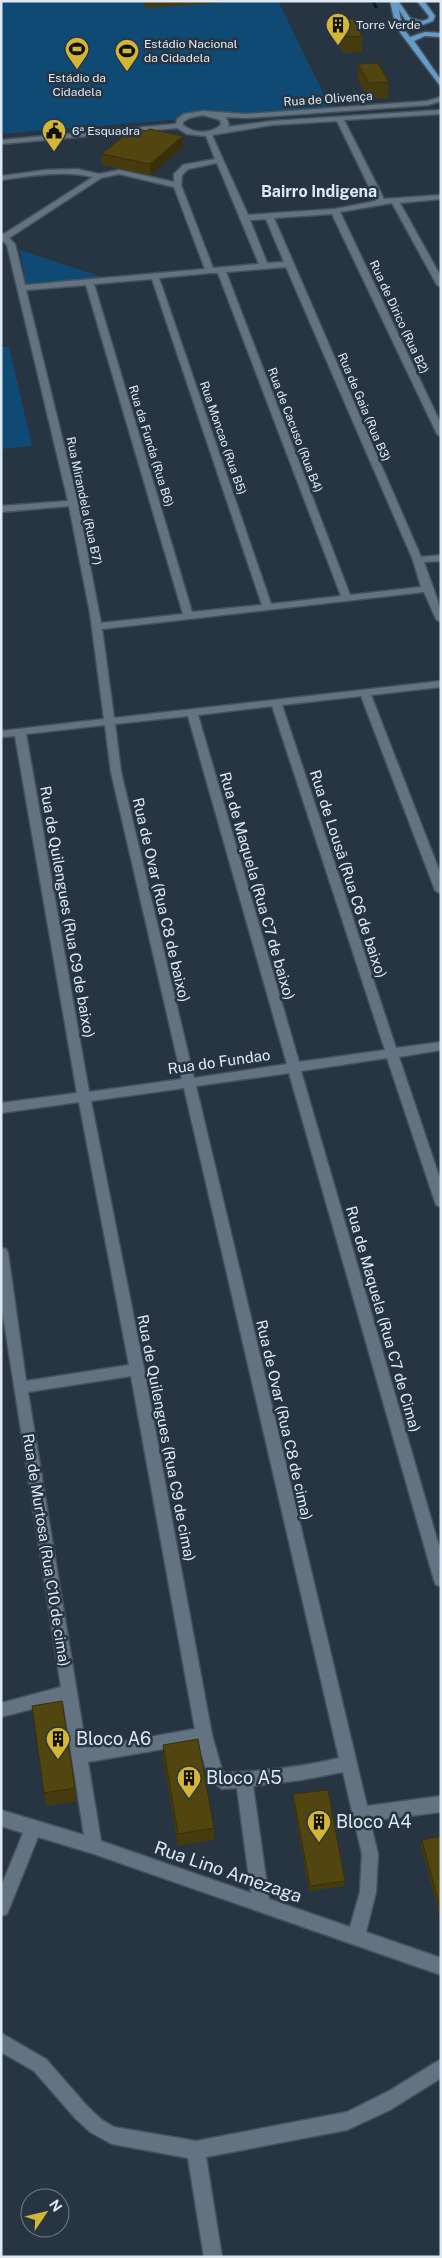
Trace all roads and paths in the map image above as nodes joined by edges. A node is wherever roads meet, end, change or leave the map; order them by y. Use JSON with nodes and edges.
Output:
{"nodes":[{"id":1,"x":394,"y":1,"type":"edge"},
{"id":2,"x":420,"y":1,"type":"edge"},
{"id":3,"x":441,"y":22,"type":"edge"},
{"id":4,"x":441,"y":35,"type":"edge"},
{"id":5,"x":411,"y":44,"type":"junction"},
{"id":6,"x":441,"y":84,"type":"edge"},
{"id":7,"x":441,"y":99,"type":"edge"},
{"id":8,"x":441,"y":112,"type":"edge"},
{"id":9,"x":216,"y":115,"type":"junction"},
{"id":10,"x":340,"y":119,"type":"junction"},
{"id":11,"x":179,"y":126,"type":"junction"},
{"id":12,"x":220,"y":130,"type":"junction"},
{"id":13,"x":208,"y":133,"type":"junction"},
{"id":14,"x":1,"y":142,"type":"edge"},
{"id":15,"x":220,"y":160,"type":"junction"},
{"id":16,"x":99,"y":176,"type":"junction"},
{"id":17,"x":1,"y":178,"type":"edge"},
{"id":18,"x":176,"y":185,"type":"junction"},
{"id":19,"x":438,"y":197,"type":"edge"},
{"id":20,"x":395,"y":201,"type":"junction"},
{"id":21,"x":381,"y":202,"type":"junction"},
{"id":22,"x":441,"y":206,"type":"edge"},
{"id":23,"x":335,"y":211,"type":"junction"},
{"id":24,"x":269,"y":216,"type":"junction"},
{"id":25,"x":245,"y":218,"type":"junction"},
{"id":26,"x":3,"y":236,"type":"edge"},
{"id":27,"x":289,"y":264,"type":"junction"},
{"id":28,"x":264,"y":266,"type":"junction"},
{"id":29,"x":221,"y":270,"type":"junction"},
{"id":30,"x":210,"y":271,"type":"junction"},
{"id":31,"x":155,"y":277,"type":"junction"},
{"id":32,"x":90,"y":283,"type":"junction"},
{"id":33,"x":441,"y":284,"type":"edge"},
{"id":34,"x":22,"y":288,"type":"junction"},
{"id":35,"x":441,"y":434,"type":"edge"},
{"id":36,"x":73,"y":503,"type":"junction"},
{"id":37,"x":1,"y":509,"type":"edge"},
{"id":38,"x":441,"y":558,"type":"edge"},
{"id":39,"x":418,"y":560,"type":"junction"},
{"id":40,"x":427,"y":590,"type":"junction"},
{"id":41,"x":347,"y":599,"type":"junction"},
{"id":42,"x":268,"y":608,"type":"junction"},
{"id":43,"x":188,"y":615,"type":"junction"},
{"id":44,"x":441,"y":619,"type":"edge"},
{"id":45,"x":98,"y":626,"type":"junction"},
{"id":46,"x":441,"y":684,"type":"edge"},
{"id":47,"x":365,"y":692,"type":"junction"},
{"id":48,"x":276,"y":703,"type":"junction"},
{"id":49,"x":192,"y":712,"type":"junction"},
{"id":50,"x":109,"y":722,"type":"junction"},
{"id":51,"x":20,"y":732,"type":"junction"},
{"id":52,"x":1,"y":734,"type":"edge"},
{"id":53,"x":441,"y":890,"type":"edge"},
{"id":54,"x":441,"y":1046,"type":"edge"},
{"id":55,"x":392,"y":1054,"type":"junction"},
{"id":56,"x":294,"y":1068,"type":"junction"},
{"id":57,"x":188,"y":1084,"type":"junction"},
{"id":58,"x":84,"y":1097,"type":"junction"},
{"id":59,"x":1,"y":1108,"type":"edge"},
{"id":60,"x":441,"y":1202,"type":"edge"},
{"id":61,"x":1,"y":1252,"type":"edge"},
{"id":62,"x":137,"y":1369,"type":"junction"},
{"id":63,"x":20,"y":1388,"type":"junction"},
{"id":64,"x":441,"y":1580,"type":"edge"},
{"id":65,"x":70,"y":1692,"type":"junction"},
{"id":66,"x":1,"y":1710,"type":"edge"},
{"id":67,"x":204,"y":1735,"type":"junction"},
{"id":68,"x":80,"y":1756,"type":"junction"},
{"id":69,"x":347,"y":1763,"type":"junction"},
{"id":70,"x":244,"y":1780,"type":"junction"},
{"id":71,"x":441,"y":1804,"type":"edge"},
{"id":72,"x":361,"y":1814,"type":"junction"},
{"id":73,"x":1,"y":1818,"type":"edge"},
{"id":74,"x":33,"y":1829,"type":"junction"},
{"id":75,"x":94,"y":1846,"type":"junction"},
{"id":76,"x":261,"y":1904,"type":"junction"},
{"id":77,"x":1,"y":1908,"type":"edge"},
{"id":78,"x":356,"y":1937,"type":"junction"},
{"id":79,"x":441,"y":1966,"type":"edge"},
{"id":80,"x":1,"y":2042,"type":"edge"},
{"id":81,"x":441,"y":2068,"type":"edge"},
{"id":82,"x":196,"y":2150,"type":"junction"},
{"id":83,"x":214,"y":2257,"type":"edge"}],
"edges":[{"from":1,"to":2,"type":"main road"},
{"from":1,"to":5,"type":"main road"},
{"from":2,"to":3,"type":"main road"},
{"from":4,"to":5,"type":"main road"},
{"from":5,"to":6,"type":"main road"},
{"from":7,"to":9,"type":"street","name":"Rua de Olivença"},
{"from":8,"to":10,"type":"street"},
{"from":9,"to":11,"type":"street","name":"Rua de Olivença"},
{"from":9,"to":12,"type":"street"},
{"from":10,"to":12,"type":"street"},
{"from":10,"to":21,"type":"street"},
{"from":11,"to":13,"type":"street"},
{"from":11,"to":14,"type":"street"},
{"from":12,"to":13,"type":"street"},
{"from":13,"to":15,"type":"street"},
{"from":15,"to":18,"type":"street"},
{"from":15,"to":25,"type":"street"},
{"from":16,"to":17,"type":"street"},
{"from":16,"to":18,"type":"street"},
{"from":16,"to":26,"type":"street"},
{"from":18,"to":30,"type":"street"},
{"from":19,"to":20,"type":"street"},
{"from":19,"to":22,"type":"street"},
{"from":20,"to":21,"type":"street"},
{"from":20,"to":33,"type":"street"},
{"from":21,"to":23,"type":"street"},
{"from":23,"to":24,"type":"street"},
{"from":23,"to":35,"type":"street","name":"Rua de Dirico (Rua B2)"},
{"from":24,"to":25,"type":"street"},
{"from":24,"to":27,"type":"street","name":"Rua de Gaia (Rua B3)"},
{"from":25,"to":28,"type":"street"},
{"from":26,"to":34,"type":"street","name":"Rua Mirandela (Rua B7)"},
{"from":27,"to":28,"type":"street"},
{"from":27,"to":39,"type":"street","name":"Rua de Gaia (Rua B3)"},
{"from":28,"to":29,"type":"street"},
{"from":29,"to":30,"type":"street"},
{"from":29,"to":41,"type":"street","name":"Rua de Cacuso (Rua B4)"},
{"from":30,"to":31,"type":"street"},
{"from":31,"to":32,"type":"street"},
{"from":31,"to":42,"type":"street","name":"Rua Moncao (Rua B5)"},
{"from":32,"to":34,"type":"street"},
{"from":32,"to":43,"type":"street","name":"Rua da Funda (Rua B6)"},
{"from":34,"to":36,"type":"street","name":"Rua Mirandela (Rua B7)"},
{"from":36,"to":37,"type":"street"},
{"from":36,"to":45,"type":"street","name":"Rua Mirandela (Rua B7)"},
{"from":38,"to":39,"type":"street"},
{"from":39,"to":40,"type":"street","name":"Rua de Gaia (Rua B3)"},
{"from":40,"to":41,"type":"street"},
{"from":40,"to":44,"type":"street","name":"Rua de Gaia (Rua B3)"},
{"from":41,"to":42,"type":"street"},
{"from":42,"to":43,"type":"street"},
{"from":43,"to":45,"type":"street"},
{"from":45,"to":50,"type":"street","name":"Rua Mirandela (Rua B7)"},
{"from":46,"to":47,"type":"street"},
{"from":47,"to":48,"type":"street"},
{"from":47,"to":53,"type":"street"},
{"from":48,"to":49,"type":"street"},
{"from":48,"to":55,"type":"street","name":"Rua de Lousã (Rua C6 de baixo)"},
{"from":49,"to":50,"type":"street"},
{"from":49,"to":56,"type":"street","name":"Rua de Maquela (Rua C7 de baixo)"},
{"from":50,"to":51,"type":"street"},
{"from":50,"to":57,"type":"street","name":"Rua de Ovar (Rua C8 de baixo)"},
{"from":51,"to":52,"type":"street"},
{"from":51,"to":58,"type":"street","name":"Rua de Quilengues (Rua C9 de baixo)"},
{"from":54,"to":55,"type":"street","name":"Rua do Fundao"},
{"from":55,"to":56,"type":"street","name":"Rua do Fundao"},
{"from":55,"to":60,"type":"street","name":"Rua de Lousã (Rua C6 de baixo)"},
{"from":56,"to":57,"type":"street","name":"Rua do Fundao"},
{"from":56,"to":64,"type":"street","name":"Rua de Maquela (Rua C7 de Cima)"},
{"from":57,"to":58,"type":"street","name":"Rua do Fundao"},
{"from":57,"to":69,"type":"street","name":"Rua de Ovar (Rua C8 de cima)"},
{"from":58,"to":59,"type":"street","name":"Rua do Fundao"},
{"from":58,"to":62,"type":"street","name":"Rua de Quilengues (Rua C9 de cima)"},
{"from":61,"to":63,"type":"street","name":"Rua de Murtosa (Rua C10 de cima)"},
{"from":62,"to":63,"type":"street"},
{"from":62,"to":67,"type":"street","name":"Rua de Quilengues (Rua C9 de cima)"},
{"from":63,"to":65,"type":"street","name":"Rua de Murtosa (Rua C10 de cima)"},
{"from":65,"to":66,"type":"street"},
{"from":65,"to":68,"type":"street","name":"Rua de Murtosa (Rua C10 de cima)"},
{"from":67,"to":68,"type":"street"},
{"from":67,"to":70,"type":"street","name":"Rua de Quilengues (Rua C9 de cima)"},
{"from":68,"to":75,"type":"street","name":"Rua de Murtosa (Rua C10 de cima)"},
{"from":69,"to":70,"type":"street"},
{"from":69,"to":72,"type":"street","name":"Rua de Ovar (Rua C8 de cima)"},
{"from":70,"to":76,"type":"street"},
{"from":71,"to":72,"type":"street"},
{"from":72,"to":78,"type":"street","name":"Rua de Ovar (Rua C8 de cima)"},
{"from":73,"to":74,"type":"street","name":"Rua Lino Amezaga"},
{"from":74,"to":75,"type":"street","name":"Rua Lino Amezaga"},
{"from":74,"to":77,"type":"street"},
{"from":75,"to":76,"type":"street","name":"Rua Lino Amezaga"},
{"from":76,"to":78,"type":"street","name":"Rua Lino Amezaga"},
{"from":78,"to":79,"type":"street","name":"Rua Lino Amezaga"},
{"from":80,"to":82,"type":"street"},
{"from":81,"to":82,"type":"street"},
{"from":82,"to":83,"type":"street"}]}
